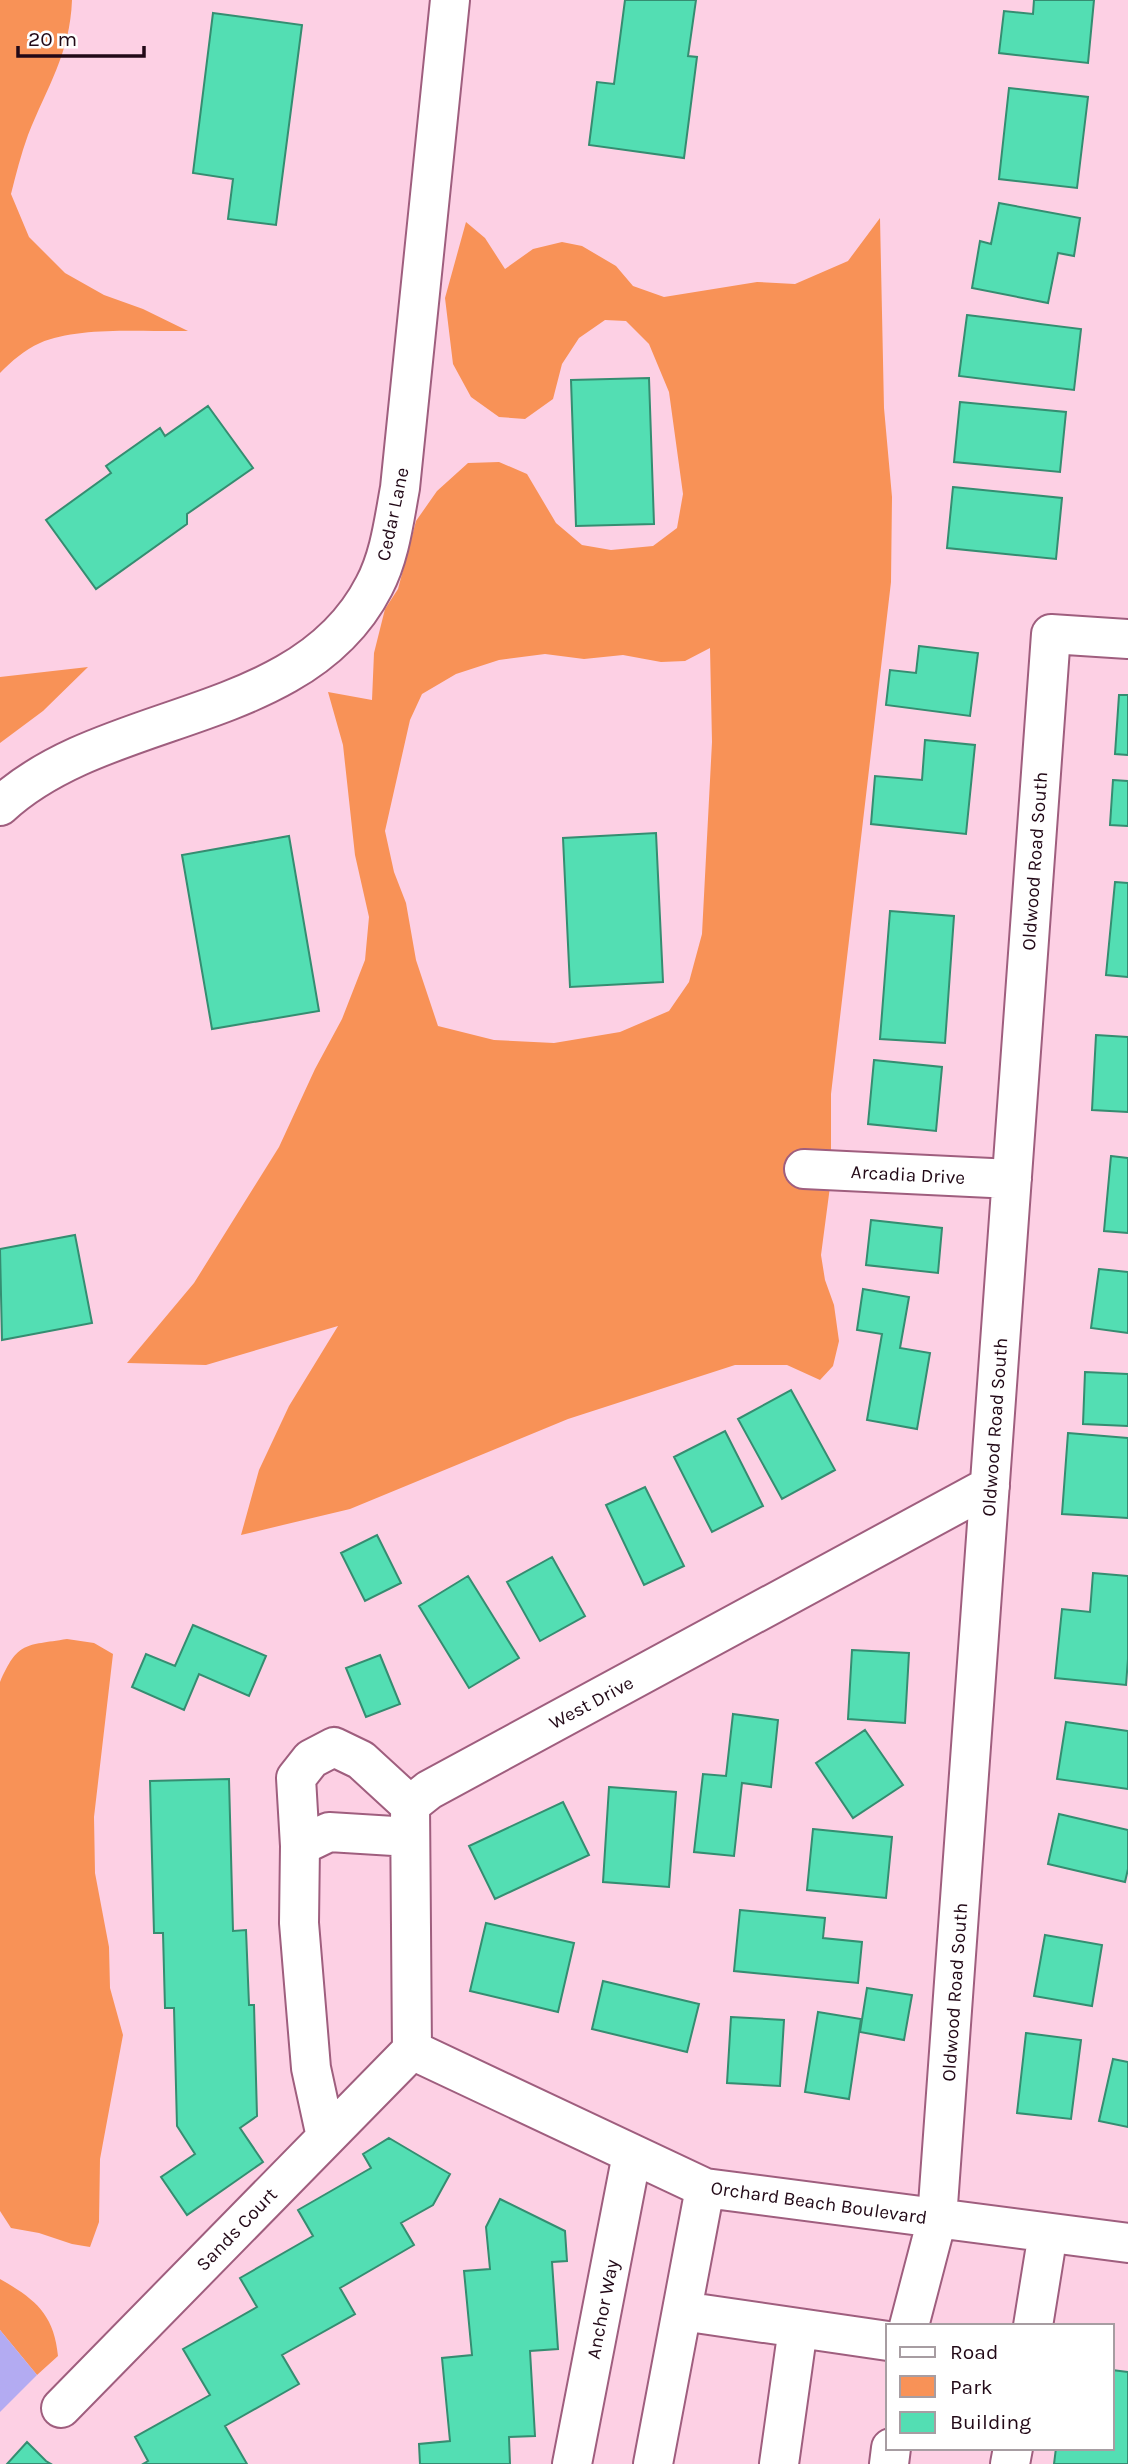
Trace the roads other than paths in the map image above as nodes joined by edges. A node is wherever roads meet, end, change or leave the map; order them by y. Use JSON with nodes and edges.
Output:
{"nodes":[{"id":1,"x":450,"y":0,"type":"edge"},
{"id":2,"x":1128,"y":639,"type":"edge"},
{"id":3,"x":0,"y":806,"type":"edge"},
{"id":4,"x":804,"y":1169,"type":"dead end"},
{"id":5,"x":1012,"y":1179,"type":"junction"},
{"id":6,"x":990,"y":1486,"type":"junction"},
{"id":7,"x":410,"y":1821,"type":"junction"},
{"id":8,"x":300,"y":1846,"type":"junction"},
{"id":9,"x":412,"y":2050,"type":"junction"},
{"id":10,"x":326,"y":2137,"type":"junction"},
{"id":11,"x":632,"y":2154,"type":"junction"},
{"id":12,"x":705,"y":2188,"type":"junction"},
{"id":13,"x":937,"y":2219,"type":"junction"},
{"id":14,"x":1048,"y":2233,"type":"junction"},
{"id":15,"x":1128,"y":2243,"type":"edge"},
{"id":16,"x":682,"y":2311,"type":"junction"},
{"id":17,"x":910,"y":2324,"type":"edge"},
{"id":18,"x":1033,"y":2324,"type":"edge"},
{"id":19,"x":798,"y":2328,"type":"junction"},
{"id":20,"x":886,"y":2341,"type":"edge"},
{"id":21,"x":61,"y":2408,"type":"dead end"},
{"id":22,"x":572,"y":2464,"type":"edge"},
{"id":23,"x":653,"y":2464,"type":"edge"},
{"id":24,"x":779,"y":2464,"type":"edge"}],
"edges":[{"from":1,"to":3,"type":"street","name":"Cedar Lane"},
{"from":2,"to":5,"type":"street","name":"Oldwood Road South"},
{"from":4,"to":5,"type":"street","name":"Arcadia Drive"},
{"from":5,"to":6,"type":"street","name":"Oldwood Road South"},
{"from":6,"to":7,"type":"street","name":"West Drive"},
{"from":6,"to":13,"type":"street","name":"Oldwood Road South"},
{"from":7,"to":8,"type":"street"},
{"from":7,"to":8,"type":"street"},
{"from":7,"to":9,"type":"street"},
{"from":8,"to":10,"type":"street"},
{"from":9,"to":10,"type":"street","name":"Sands Court"},
{"from":9,"to":11,"type":"street","name":"Orchard Beach Boulevard"},
{"from":10,"to":21,"type":"street","name":"Sands Court"},
{"from":11,"to":12,"type":"street","name":"Orchard Beach Boulevard"},
{"from":11,"to":22,"type":"street","name":"Anchor Way"},
{"from":12,"to":13,"type":"street","name":"Orchard Beach Boulevard"},
{"from":12,"to":16,"type":"street"},
{"from":13,"to":14,"type":"street","name":"Orchard Beach Boulevard"},
{"from":13,"to":17,"type":"street","name":"Oldwood Road South"},
{"from":14,"to":15,"type":"street","name":"Orchard Beach Boulevard"},
{"from":14,"to":18,"type":"street"},
{"from":16,"to":19,"type":"street"},
{"from":16,"to":23,"type":"street"},
{"from":19,"to":20,"type":"street"},
{"from":19,"to":24,"type":"street"}]}
